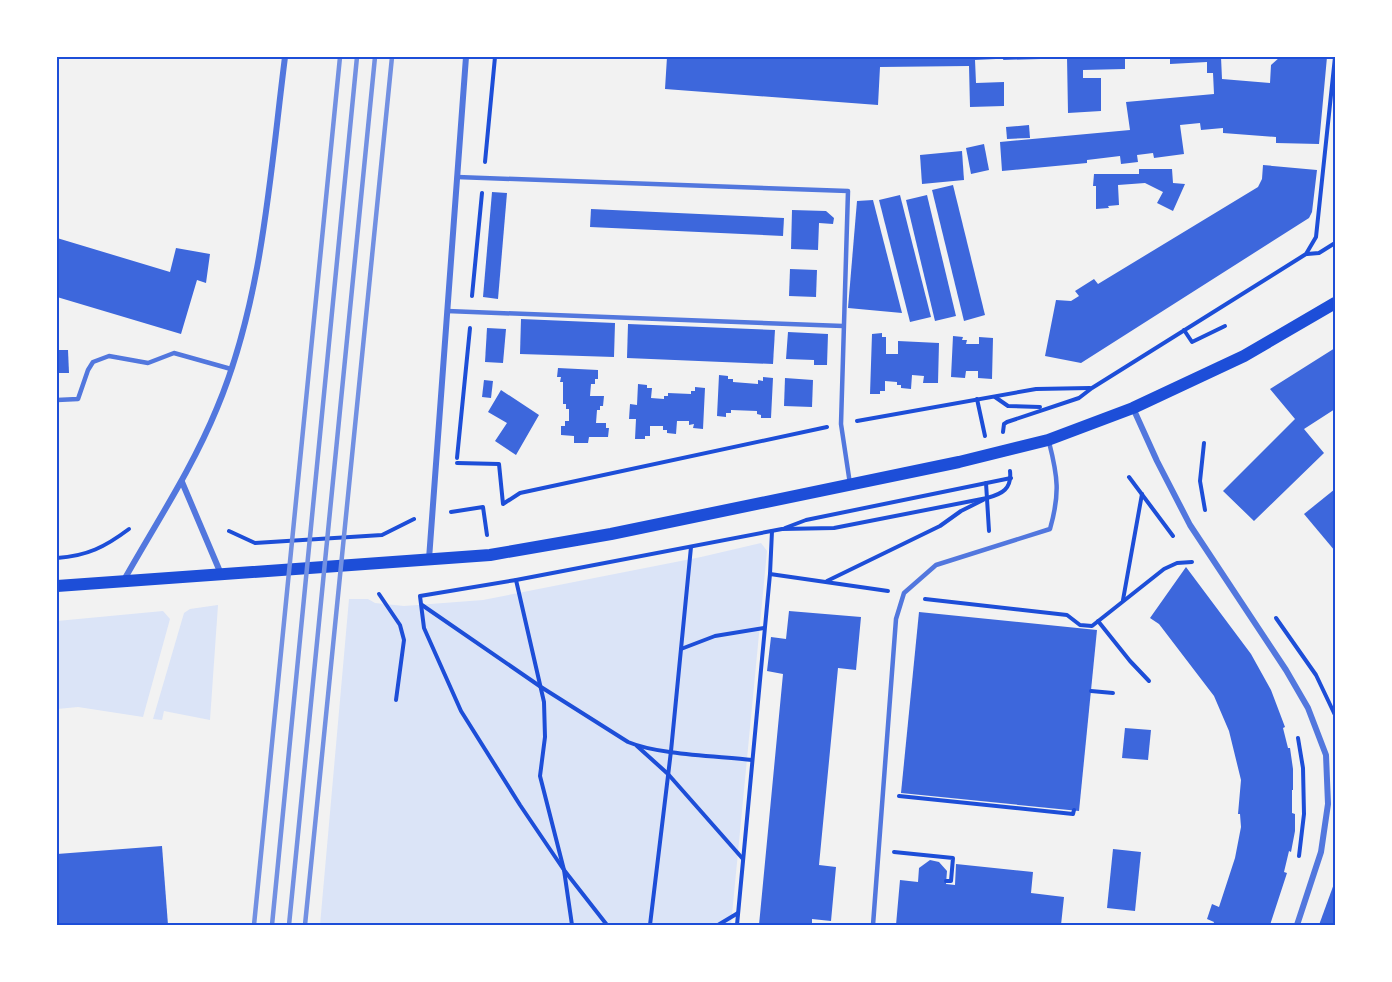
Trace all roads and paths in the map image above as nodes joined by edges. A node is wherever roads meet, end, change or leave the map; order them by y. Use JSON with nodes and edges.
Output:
{"nodes":[{"id":1,"x":285,"y":57,"type":"edge"},
{"id":2,"x":466,"y":57,"type":"edge"},
{"id":3,"x":495,"y":57,"type":"edge"},
{"id":4,"x":1335,"y":57,"type":"edge"},
{"id":5,"x":457,"y":177,"type":"junction"},
{"id":6,"x":484,"y":177,"type":"junction"},
{"id":7,"x":1335,"y":243,"type":"edge"},
{"id":8,"x":1306,"y":254,"type":"junction"},
{"id":9,"x":1335,"y":303,"type":"edge"},
{"id":10,"x":447,"y":311,"type":"junction"},
{"id":11,"x":471,"y":311,"type":"junction"},
{"id":12,"x":843,"y":326,"type":"junction"},
{"id":13,"x":1225,"y":326,"type":"dead end"},
{"id":14,"x":1184,"y":330,"type":"junction"},
{"id":15,"x":231,"y":369,"type":"junction"},
{"id":16,"x":1092,"y":388,"type":"junction"},
{"id":17,"x":994,"y":396,"type":"junction"},
{"id":18,"x":977,"y":399,"type":"junction"},
{"id":19,"x":57,"y":400,"type":"edge"},
{"id":20,"x":1040,"y":407,"type":"dead end"},
{"id":21,"x":1133,"y":408,"type":"junction"},
{"id":22,"x":841,"y":424,"type":"junction"},
{"id":23,"x":1003,"y":435,"type":"dead end"},
{"id":24,"x":986,"y":440,"type":"dead end"},
{"id":25,"x":1048,"y":440,"type":"junction"},
{"id":26,"x":1204,"y":443,"type":"dead end"},
{"id":27,"x":457,"y":462,"type":"junction"},
{"id":28,"x":1010,"y":468,"type":"dead end"},
{"id":29,"x":456,"y":472,"type":"dead end"},
{"id":30,"x":1129,"y":477,"type":"dead end"},
{"id":31,"x":1011,"y":478,"type":"junction"},
{"id":32,"x":182,"y":482,"type":"junction"},
{"id":33,"x":986,"y":483,"type":"junction"},
{"id":34,"x":850,"y":485,"type":"junction"},
{"id":35,"x":1142,"y":494,"type":"junction"},
{"id":36,"x":987,"y":498,"type":"junction"},
{"id":37,"x":453,"y":502,"type":"dead end"},
{"id":38,"x":483,"y":507,"type":"dead end"},
{"id":39,"x":1208,"y":516,"type":"dead end"},
{"id":40,"x":411,"y":519,"type":"dead end"},
{"id":41,"x":129,"y":529,"type":"dead end"},
{"id":42,"x":782,"y":530,"type":"junction"},
{"id":43,"x":229,"y":531,"type":"dead end"},
{"id":44,"x":772,"y":531,"type":"junction"},
{"id":45,"x":1180,"y":545,"type":"dead end"},
{"id":46,"x":691,"y":547,"type":"junction"},
{"id":47,"x":989,"y":548,"type":"junction"},
{"id":48,"x":1186,"y":553,"type":"dead end"},
{"id":49,"x":57,"y":558,"type":"edge"},
{"id":50,"x":429,"y":561,"type":"junction"},
{"id":51,"x":1192,"y":562,"type":"junction"},
{"id":52,"x":1198,"y":570,"type":"dead end"},
{"id":53,"x":221,"y":573,"type":"junction"},
{"id":54,"x":770,"y":574,"type":"junction"},
{"id":55,"x":124,"y":580,"type":"junction"},
{"id":56,"x":516,"y":580,"type":"junction"},
{"id":57,"x":827,"y":582,"type":"junction"},
{"id":58,"x":57,"y":586,"type":"edge"},
{"id":59,"x":904,"y":593,"type":"junction"},
{"id":60,"x":379,"y":594,"type":"dead end"},
{"id":61,"x":1123,"y":601,"type":"junction"},
{"id":62,"x":421,"y":605,"type":"junction"},
{"id":63,"x":1098,"y":621,"type":"junction"},
{"id":64,"x":764,"y":628,"type":"junction"},
{"id":65,"x":1291,"y":639,"type":"dead end"},
{"id":66,"x":681,"y":650,"type":"junction"},
{"id":67,"x":1149,"y":681,"type":"dead end"},
{"id":68,"x":541,"y":687,"type":"junction"},
{"id":69,"x":1091,"y":691,"type":"dead end"},
{"id":70,"x":1113,"y":693,"type":"dead end"},
{"id":71,"x":396,"y":700,"type":"dead end"},
{"id":72,"x":1335,"y":715,"type":"edge"},
{"id":73,"x":1297,"y":732,"type":"dead end"},
{"id":74,"x":637,"y":746,"type":"junction"},
{"id":75,"x":671,"y":751,"type":"junction"},
{"id":76,"x":752,"y":760,"type":"junction"},
{"id":77,"x":668,"y":774,"type":"junction"},
{"id":78,"x":883,"y":795,"type":"junction"},
{"id":79,"x":1074,"y":810,"type":"dead end"},
{"id":80,"x":879,"y":850,"type":"junction"},
{"id":81,"x":743,"y":859,"type":"junction"},
{"id":82,"x":1298,"y":859,"type":"dead end"},
{"id":83,"x":564,"y":870,"type":"junction"},
{"id":84,"x":946,"y":881,"type":"dead end"},
{"id":85,"x":738,"y":913,"type":"junction"},
{"id":86,"x":572,"y":925,"type":"edge"},
{"id":87,"x":608,"y":925,"type":"edge"},
{"id":88,"x":650,"y":925,"type":"edge"},
{"id":89,"x":718,"y":925,"type":"edge"},
{"id":90,"x":737,"y":925,"type":"edge"},
{"id":91,"x":873,"y":925,"type":"edge"},
{"id":92,"x":1297,"y":925,"type":"edge"}],
"edges":[{"from":1,"to":15,"type":"street"},
{"from":2,"to":5,"type":"street"},
{"from":3,"to":6,"type":"path"},
{"from":4,"to":8,"type":"path"},
{"from":5,"to":6,"type":"lane"},
{"from":5,"to":10,"type":"street"},
{"from":6,"to":11,"type":"path"},
{"from":6,"to":12,"type":"lane"},
{"from":7,"to":8,"type":"path"},
{"from":8,"to":14,"type":"path"},
{"from":9,"to":21,"type":"main road"},
{"from":10,"to":11,"type":"lane"},
{"from":10,"to":50,"type":"street"},
{"from":11,"to":12,"type":"lane"},
{"from":11,"to":27,"type":"path"},
{"from":12,"to":22,"type":"lane"},
{"from":13,"to":14,"type":"path"},
{"from":14,"to":16,"type":"path"},
{"from":15,"to":19,"type":"lane"},
{"from":15,"to":32,"type":"street"},
{"from":16,"to":17,"type":"path"},
{"from":16,"to":23,"type":"path"},
{"from":17,"to":18,"type":"path"},
{"from":17,"to":20,"type":"path"},
{"from":18,"to":22,"type":"path"},
{"from":18,"to":24,"type":"path"},
{"from":21,"to":25,"type":"main road"},
{"from":21,"to":92,"type":"street"},
{"from":22,"to":27,"type":"path"},
{"from":22,"to":34,"type":"lane"},
{"from":25,"to":34,"type":"main road"},
{"from":25,"to":47,"type":"lane"},
{"from":26,"to":39,"type":"path"},
{"from":27,"to":29,"type":"path"},
{"from":28,"to":31,"type":"path"},
{"from":30,"to":35,"type":"path"},
{"from":31,"to":33,"type":"path"},
{"from":31,"to":36,"type":"path"},
{"from":32,"to":53,"type":"street"},
{"from":32,"to":55,"type":"street"},
{"from":33,"to":36,"type":"path"},
{"from":33,"to":42,"type":"path"},
{"from":34,"to":50,"type":"main road"},
{"from":35,"to":45,"type":"path"},
{"from":35,"to":61,"type":"path"},
{"from":36,"to":42,"type":"path"},
{"from":36,"to":47,"type":"path"},
{"from":36,"to":57,"type":"path"},
{"from":37,"to":38,"type":"path"},
{"from":40,"to":43,"type":"path"},
{"from":41,"to":49,"type":"path"},
{"from":42,"to":44,"type":"path"},
{"from":44,"to":46,"type":"path"},
{"from":44,"to":54,"type":"path"},
{"from":46,"to":56,"type":"path"},
{"from":46,"to":66,"type":"path"},
{"from":47,"to":59,"type":"lane"},
{"from":48,"to":51,"type":"path"},
{"from":50,"to":53,"type":"main road"},
{"from":51,"to":52,"type":"path"},
{"from":51,"to":61,"type":"path"},
{"from":53,"to":55,"type":"main road"},
{"from":54,"to":57,"type":"path"},
{"from":54,"to":64,"type":"path"},
{"from":55,"to":58,"type":"main road"},
{"from":56,"to":62,"type":"path"},
{"from":56,"to":68,"type":"path"},
{"from":57,"to":59,"type":"path"},
{"from":59,"to":63,"type":"path"},
{"from":59,"to":78,"type":"lane"},
{"from":60,"to":71,"type":"path"},
{"from":61,"to":63,"type":"path"},
{"from":62,"to":68,"type":"path"},
{"from":62,"to":83,"type":"path"},
{"from":63,"to":67,"type":"path"},
{"from":64,"to":66,"type":"path"},
{"from":64,"to":76,"type":"path"},
{"from":65,"to":72,"type":"path"},
{"from":66,"to":75,"type":"path"},
{"from":68,"to":74,"type":"path"},
{"from":68,"to":83,"type":"path"},
{"from":69,"to":70,"type":"path"},
{"from":73,"to":82,"type":"path"},
{"from":74,"to":75,"type":"path"},
{"from":74,"to":77,"type":"path"},
{"from":75,"to":76,"type":"path"},
{"from":75,"to":77,"type":"path"},
{"from":76,"to":81,"type":"path"},
{"from":77,"to":81,"type":"path"},
{"from":77,"to":88,"type":"path"},
{"from":78,"to":79,"type":"path"},
{"from":78,"to":80,"type":"lane"},
{"from":80,"to":84,"type":"path"},
{"from":80,"to":91,"type":"lane"},
{"from":81,"to":85,"type":"path"},
{"from":83,"to":86,"type":"path"},
{"from":83,"to":87,"type":"path"},
{"from":85,"to":89,"type":"path"},
{"from":85,"to":90,"type":"path"}]}
